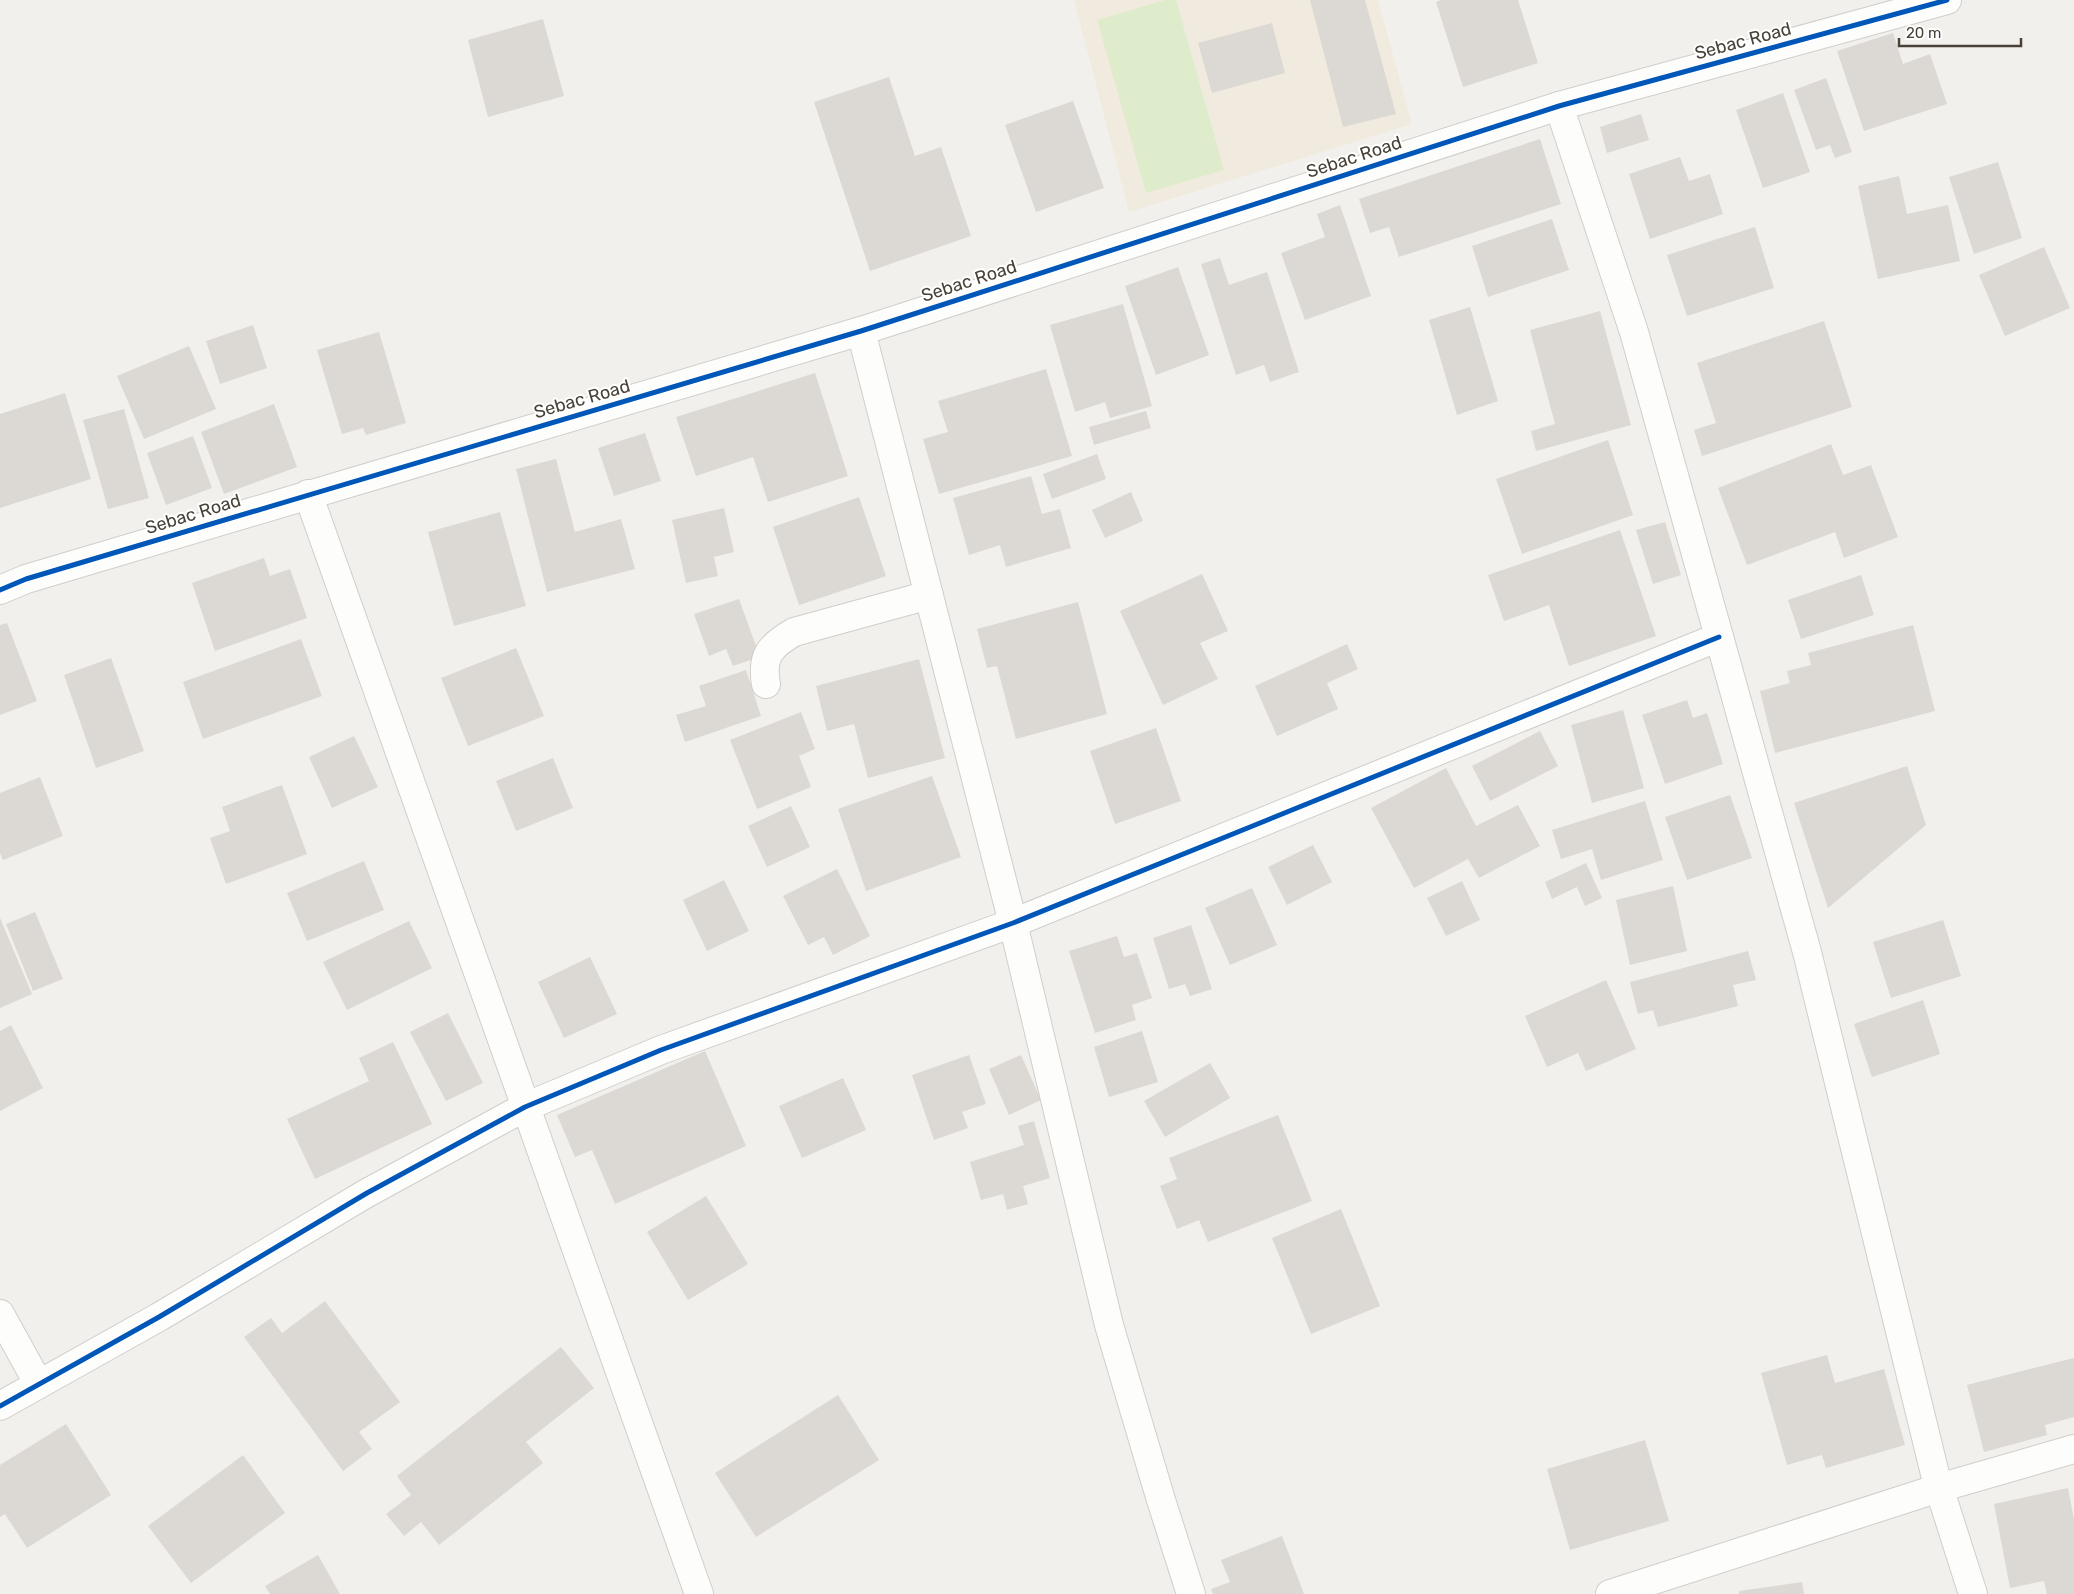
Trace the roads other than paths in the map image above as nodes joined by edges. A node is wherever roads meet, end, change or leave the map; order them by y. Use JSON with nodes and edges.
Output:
{"nodes":[{"id":1,"x":1947,"y":0,"type":"edge"},
{"id":2,"x":1559,"y":106,"type":"junction"},
{"id":3,"x":861,"y":331,"type":"junction"},
{"id":4,"x":308,"y":494,"type":"junction"},
{"id":5,"x":0,"y":590,"type":"edge"},
{"id":6,"x":928,"y":595,"type":"junction"},
{"id":7,"x":1719,"y":637,"type":"junction"},
{"id":8,"x":766,"y":684,"type":"dead end"},
{"id":9,"x":1013,"y":923,"type":"junction"},
{"id":10,"x":525,"y":1107,"type":"junction"},
{"id":11,"x":0,"y":1314,"type":"edge"},
{"id":12,"x":38,"y":1383,"type":"junction"},
{"id":13,"x":0,"y":1406,"type":"edge"},
{"id":14,"x":2074,"y":1449,"type":"edge"},
{"id":15,"x":1939,"y":1488,"type":"junction"},
{"id":16,"x":699,"y":1594,"type":"edge"},
{"id":17,"x":1191,"y":1594,"type":"edge"},
{"id":18,"x":1610,"y":1594,"type":"edge"},
{"id":19,"x":1973,"y":1594,"type":"edge"}],
"edges":[{"from":1,"to":2,"type":"street","name":"Sebac Road"},
{"from":2,"to":3,"type":"street","name":"Sebac Road"},
{"from":2,"to":7,"type":"street"},
{"from":3,"to":4,"type":"street","name":"Sebac Road"},
{"from":3,"to":6,"type":"street"},
{"from":4,"to":5,"type":"street","name":"Sebac Road"},
{"from":4,"to":10,"type":"street"},
{"from":6,"to":8,"type":"street"},
{"from":6,"to":9,"type":"street"},
{"from":7,"to":9,"type":"street"},
{"from":7,"to":15,"type":"street"},
{"from":9,"to":10,"type":"street"},
{"from":9,"to":17,"type":"street"},
{"from":10,"to":12,"type":"street"},
{"from":10,"to":16,"type":"street"},
{"from":11,"to":12,"type":"street"},
{"from":12,"to":13,"type":"street"},
{"from":14,"to":15,"type":"street"},
{"from":15,"to":18,"type":"street"},
{"from":15,"to":19,"type":"street"}]}
